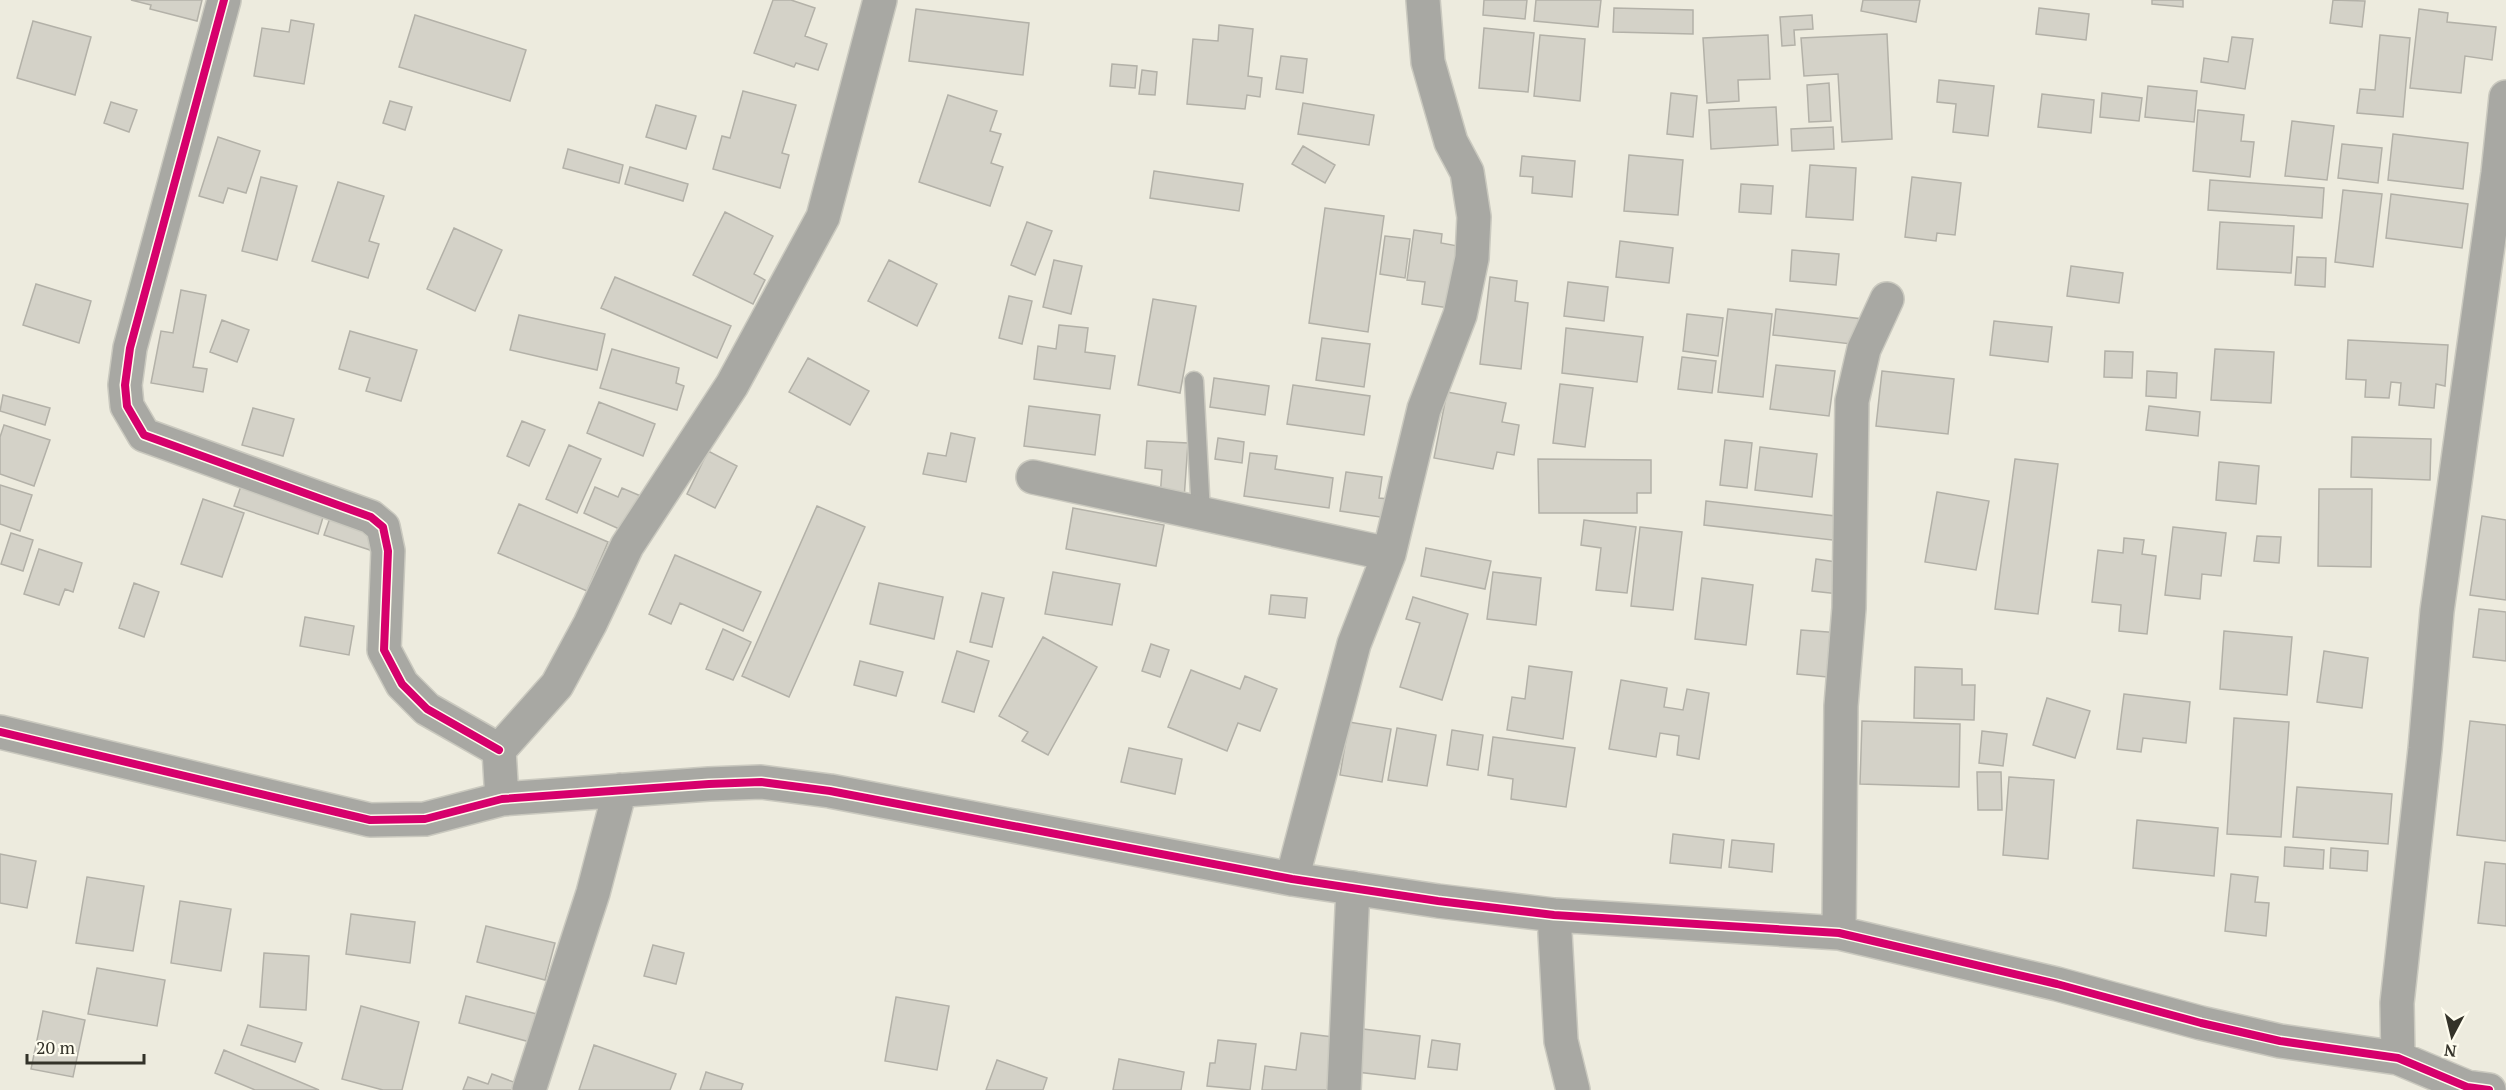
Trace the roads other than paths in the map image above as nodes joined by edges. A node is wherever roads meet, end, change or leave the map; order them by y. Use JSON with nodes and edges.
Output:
{"nodes":[{"id":1,"x":224,"y":0,"type":"edge"},
{"id":2,"x":880,"y":0,"type":"edge"},
{"id":3,"x":1423,"y":0,"type":"edge"},
{"id":4,"x":2506,"y":97,"type":"edge"},
{"id":5,"x":1887,"y":299,"type":"dead end"},
{"id":6,"x":1194,"y":381,"type":"dead end"},
{"id":7,"x":1033,"y":477,"type":"dead end"},
{"id":8,"x":1201,"y":514,"type":"junction"},
{"id":9,"x":1389,"y":554,"type":"junction"},
{"id":10,"x":0,"y":732,"type":"edge"},
{"id":11,"x":499,"y":750,"type":"junction"},
{"id":12,"x":620,"y":790,"type":"junction"},
{"id":13,"x":502,"y":799,"type":"junction"},
{"id":14,"x":1292,"y":879,"type":"junction"},
{"id":15,"x":1353,"y":888,"type":"junction"},
{"id":16,"x":1554,"y":915,"type":"junction"},
{"id":17,"x":1839,"y":933,"type":"junction"},
{"id":18,"x":2398,"y":1058,"type":"junction"},
{"id":19,"x":2506,"y":1079,"type":"edge"},
{"id":20,"x":2472,"y":1089,"type":"edge"},
{"id":21,"x":529,"y":1090,"type":"edge"},
{"id":22,"x":1344,"y":1090,"type":"edge"},
{"id":23,"x":1573,"y":1090,"type":"edge"}],
"edges":[{"from":1,"to":11,"type":"street"},
{"from":2,"to":11,"type":"street"},
{"from":3,"to":9,"type":"street"},
{"from":4,"to":18,"type":"street"},
{"from":5,"to":17,"type":"street"},
{"from":6,"to":8,"type":"lane"},
{"from":7,"to":8,"type":"street"},
{"from":8,"to":9,"type":"street"},
{"from":9,"to":14,"type":"street"},
{"from":10,"to":13,"type":"street"},
{"from":11,"to":13,"type":"street"},
{"from":12,"to":13,"type":"street"},
{"from":12,"to":14,"type":"street"},
{"from":12,"to":21,"type":"street"},
{"from":14,"to":15,"type":"street"},
{"from":15,"to":16,"type":"street"},
{"from":15,"to":22,"type":"street"},
{"from":16,"to":17,"type":"street"},
{"from":16,"to":23,"type":"street"},
{"from":17,"to":18,"type":"street"},
{"from":18,"to":20,"type":"street"},
{"from":19,"to":20,"type":"street"}]}
